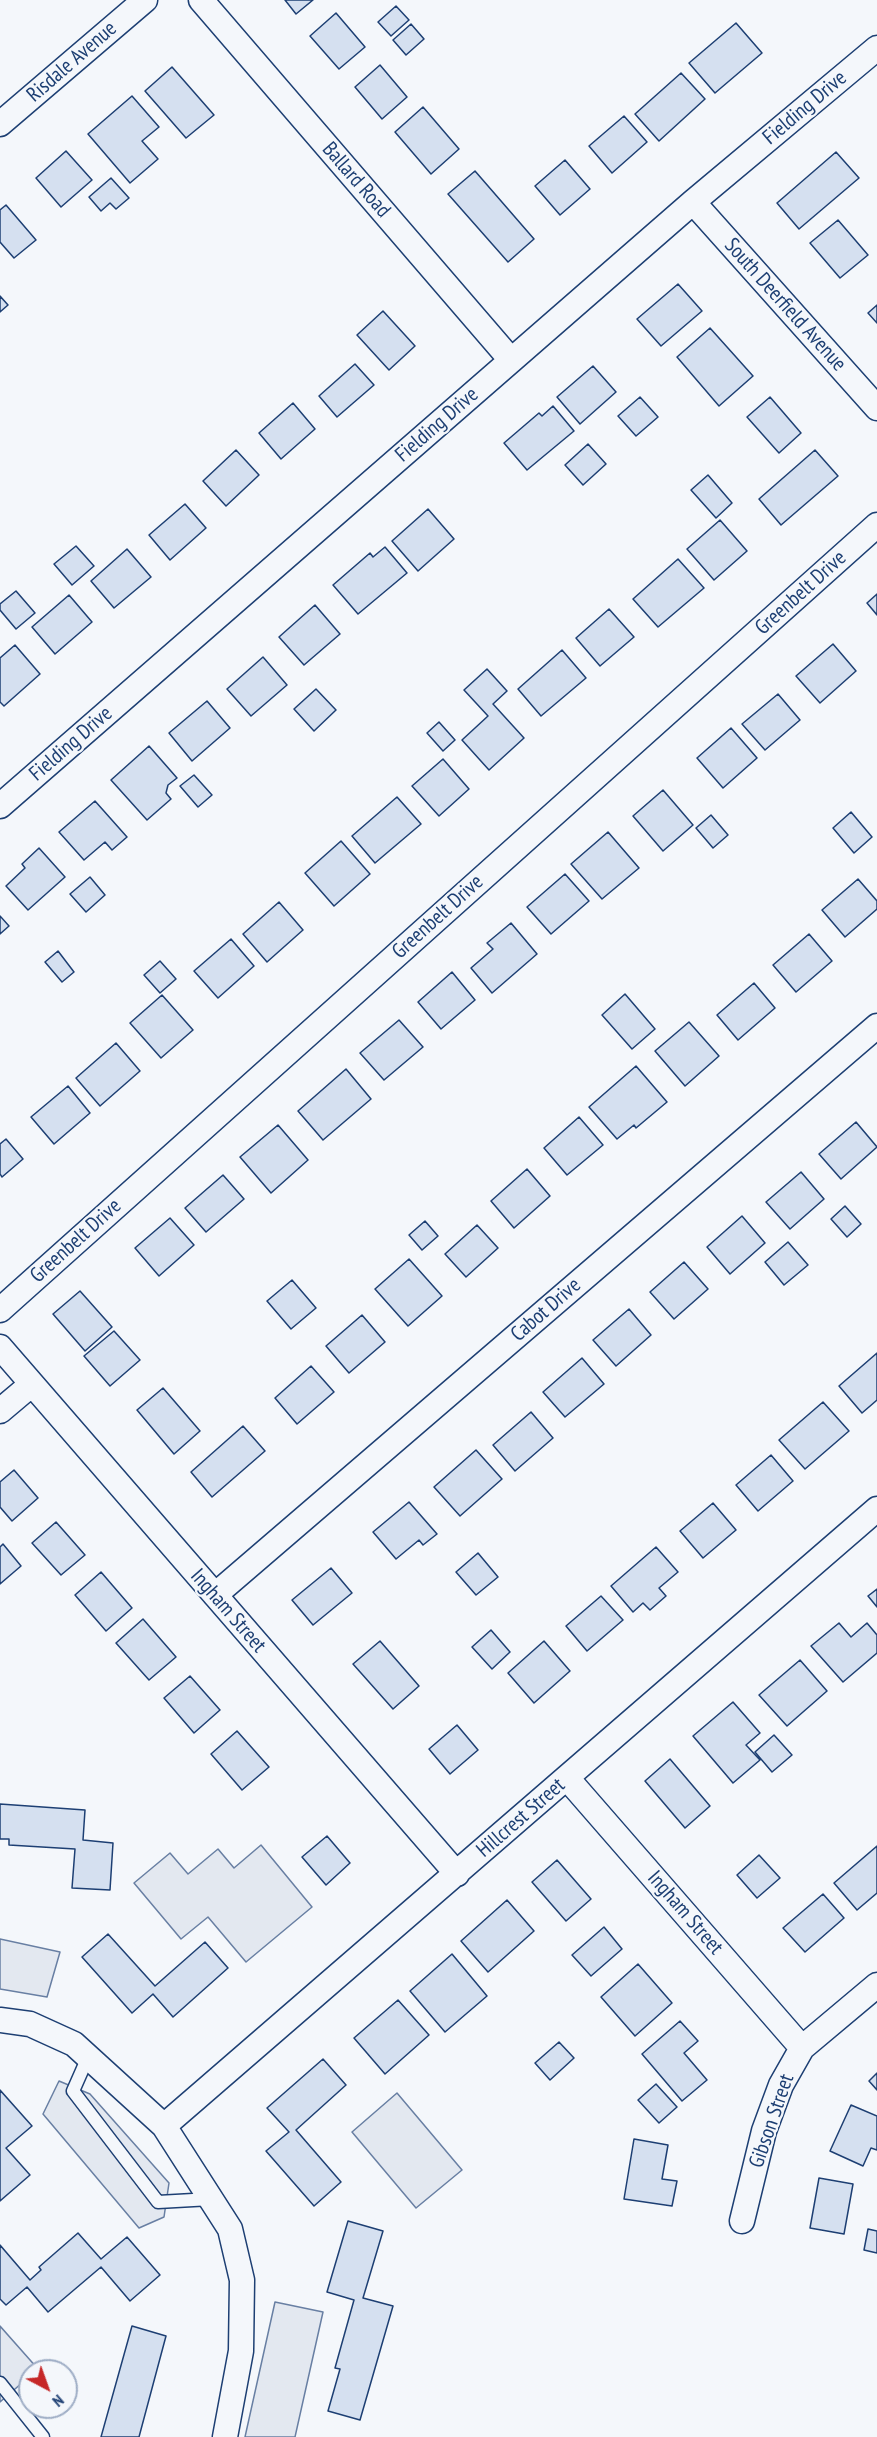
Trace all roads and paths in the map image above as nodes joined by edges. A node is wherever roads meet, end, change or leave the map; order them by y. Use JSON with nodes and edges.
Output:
{"nodes":[{"id":1,"x":145,"y":0,"type":"edge"},
{"id":2,"x":201,"y":0,"type":"edge"},
{"id":3,"x":877,"y":48,"type":"edge"},
{"id":4,"x":0,"y":124,"type":"edge"},
{"id":5,"x":693,"y":202,"type":"junction"},
{"id":6,"x":511,"y":360,"type":"junction"},
{"id":7,"x":877,"y":408,"type":"edge"},
{"id":8,"x":877,"y":525,"type":"edge"},
{"id":9,"x":0,"y":806,"type":"edge"},
{"id":10,"x":877,"y":1026,"type":"edge"},
{"id":11,"x":0,"y":1310,"type":"edge"},
{"id":12,"x":0,"y":1347,"type":"edge"},
{"id":13,"x":32,"y":1384,"type":"junction"},
{"id":14,"x":0,"y":1411,"type":"edge"},
{"id":15,"x":877,"y":1509,"type":"edge"},
{"id":16,"x":215,"y":1595,"type":"junction"},
{"id":17,"x":567,"y":1778,"type":"junction"},
{"id":18,"x":457,"y":1874,"type":"junction"},
{"id":19,"x":877,"y":1985,"type":"edge"},
{"id":20,"x":0,"y":2020,"type":"edge"},
{"id":21,"x":802,"y":2048,"type":"junction"},
{"id":22,"x":88,"y":2057,"type":"junction"},
{"id":23,"x":164,"y":2126,"type":"junction"},
{"id":24,"x":211,"y":2199,"type":"junction"},
{"id":25,"x":742,"y":2221,"type":"dead end"},
{"id":26,"x":0,"y":2383,"type":"edge"},
{"id":27,"x":43,"y":2437,"type":"edge"},
{"id":28,"x":225,"y":2437,"type":"edge"}],
"edges":[{"from":1,"to":4,"type":"street","name":"Risdale Avenue"},
{"from":2,"to":6,"type":"street","name":"Ballard Road"},
{"from":3,"to":5,"type":"street","name":"Fielding Drive"},
{"from":5,"to":6,"type":"street","name":"Fielding Drive"},
{"from":5,"to":7,"type":"street","name":"South Deerfield Avenue"},
{"from":6,"to":9,"type":"street","name":"Fielding Drive"},
{"from":8,"to":11,"type":"street","name":"Greenbelt Drive"},
{"from":10,"to":16,"type":"street","name":"Cabot Drive"},
{"from":12,"to":13,"type":"street","name":"Ingham Street"},
{"from":13,"to":14,"type":"street"},
{"from":13,"to":16,"type":"street","name":"Ingham Street"},
{"from":15,"to":17,"type":"street","name":"Hillcrest Street"},
{"from":16,"to":18,"type":"street","name":"Ingham Street"},
{"from":17,"to":18,"type":"street","name":"Hillcrest Street"},
{"from":17,"to":21,"type":"street","name":"Ingham Street"},
{"from":18,"to":23,"type":"street","name":"Hillcrest Street"},
{"from":19,"to":21,"type":"street","name":"Gibson Street"},
{"from":20,"to":22,"type":"street"},
{"from":21,"to":25,"type":"street","name":"Gibson Street"},
{"from":22,"to":23,"type":"street"},
{"from":22,"to":24,"type":"lane"},
{"from":23,"to":24,"type":"street"},
{"from":24,"to":28,"type":"street"},
{"from":26,"to":27,"type":"lane"}]}
